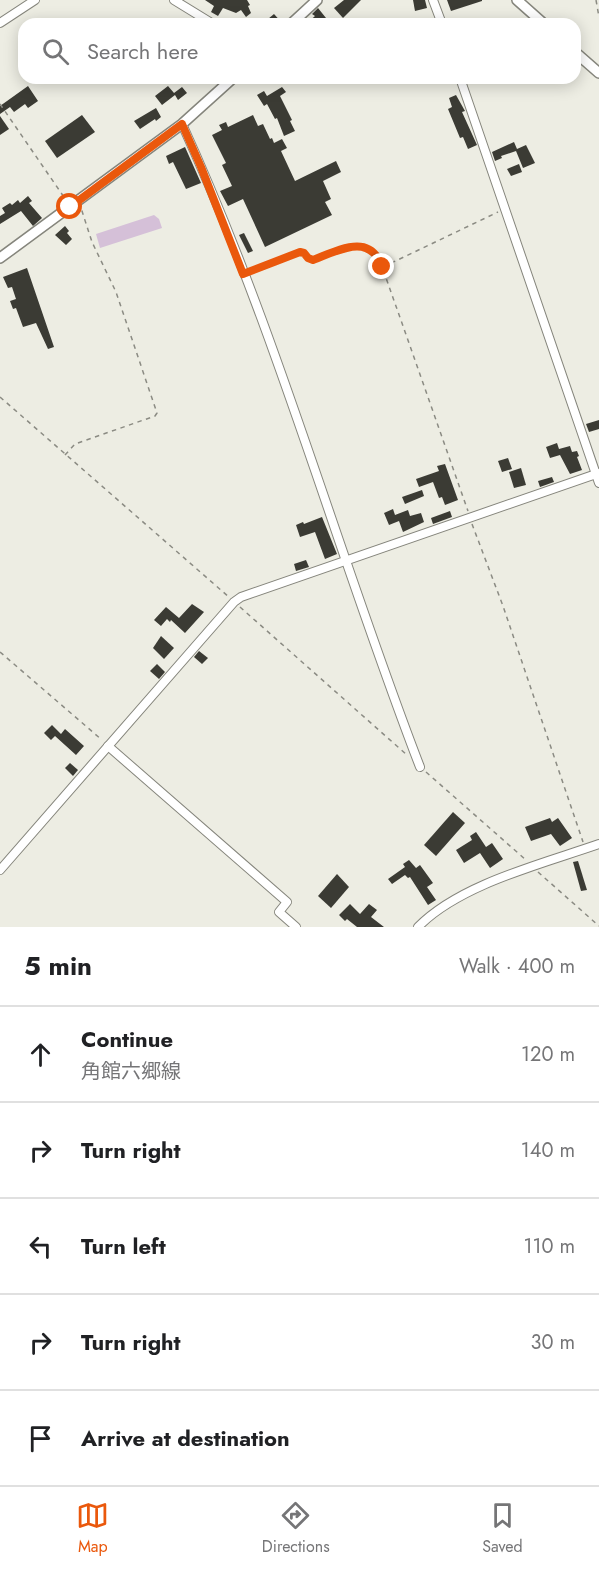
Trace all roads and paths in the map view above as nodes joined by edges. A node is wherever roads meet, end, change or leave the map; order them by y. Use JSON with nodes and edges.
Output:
{"nodes":[{"id":1,"x":35,"y":0,"type":"edge"},
{"id":2,"x":174,"y":0,"type":"edge"},
{"id":3,"x":317,"y":0,"type":"edge"},
{"id":4,"x":434,"y":0,"type":"edge"},
{"id":5,"x":517,"y":0,"type":"edge"},
{"id":6,"x":596,"y":0,"type":"edge"},
{"id":7,"x":599,"y":17,"type":"edge"},
{"id":8,"x":203,"y":18,"type":"edge"},
{"id":9,"x":298,"y":18,"type":"edge"},
{"id":10,"x":440,"y":18,"type":"edge"},
{"id":11,"x":537,"y":18,"type":"edge"},
{"id":12,"x":0,"y":23,"type":"edge"},
{"id":13,"x":581,"y":57,"type":"edge"},
{"id":14,"x":599,"y":73,"type":"edge"},
{"id":15,"x":226,"y":84,"type":"edge"},
{"id":16,"x":462,"y":84,"type":"edge"},
{"id":17,"x":0,"y":104,"type":"edge"},
{"id":18,"x":182,"y":124,"type":"junction"},
{"id":19,"x":79,"y":201,"type":"junction"},
{"id":20,"x":70,"y":207,"type":"junction"},
{"id":21,"x":505,"y":209,"type":"junction"},
{"id":22,"x":0,"y":258,"type":"edge"},
{"id":23,"x":382,"y":267,"type":"junction"},
{"id":24,"x":243,"y":274,"type":"junction"},
{"id":25,"x":0,"y":397,"type":"edge"},
{"id":26,"x":65,"y":455,"type":"junction"},
{"id":27,"x":597,"y":473,"type":"edge"},
{"id":28,"x":599,"y":483,"type":"edge"},
{"id":29,"x":470,"y":517,"type":"junction"},
{"id":30,"x":345,"y":560,"type":"junction"},
{"id":31,"x":234,"y":602,"type":"junction"},
{"id":32,"x":0,"y":652,"type":"edge"},
{"id":33,"x":108,"y":746,"type":"junction"},
{"id":34,"x":420,"y":767,"type":"junction"},
{"id":35,"x":599,"y":844,"type":"edge"},
{"id":36,"x":586,"y":849,"type":"junction"},
{"id":37,"x":534,"y":867,"type":"junction"},
{"id":38,"x":0,"y":870,"type":"edge"},
{"id":39,"x":599,"y":926,"type":"edge"},
{"id":40,"x":296,"y":927,"type":"edge"},
{"id":41,"x":418,"y":927,"type":"edge"}],
"edges":[{"from":1,"to":12,"type":"street"},
{"from":2,"to":8,"type":"street"},
{"from":3,"to":9,"type":"main road"},
{"from":4,"to":10,"type":"street"},
{"from":5,"to":11,"type":"main road"},
{"from":6,"to":7,"type":"path"},
{"from":13,"to":14,"type":"main road"},
{"from":15,"to":18,"type":"main road"},
{"from":16,"to":21,"type":"street"},
{"from":17,"to":20,"type":"path"},
{"from":18,"to":19,"type":"main road"},
{"from":18,"to":24,"type":"street"},
{"from":19,"to":20,"type":"main road"},
{"from":19,"to":26,"type":"path"},
{"from":20,"to":22,"type":"main road"},
{"from":21,"to":23,"type":"path"},
{"from":21,"to":27,"type":"street"},
{"from":23,"to":24,"type":"path"},
{"from":23,"to":29,"type":"path"},
{"from":24,"to":30,"type":"street"},
{"from":25,"to":26,"type":"path"},
{"from":26,"to":31,"type":"path"},
{"from":27,"to":28,"type":"street"},
{"from":27,"to":29,"type":"street"},
{"from":29,"to":30,"type":"street"},
{"from":29,"to":36,"type":"path"},
{"from":30,"to":31,"type":"street"},
{"from":30,"to":34,"type":"street"},
{"from":31,"to":33,"type":"street"},
{"from":31,"to":34,"type":"path"},
{"from":32,"to":33,"type":"path"},
{"from":33,"to":38,"type":"street"},
{"from":33,"to":40,"type":"street"},
{"from":34,"to":37,"type":"path"},
{"from":35,"to":36,"type":"street"},
{"from":36,"to":37,"type":"street"},
{"from":37,"to":39,"type":"path"},
{"from":37,"to":41,"type":"street"}]}
